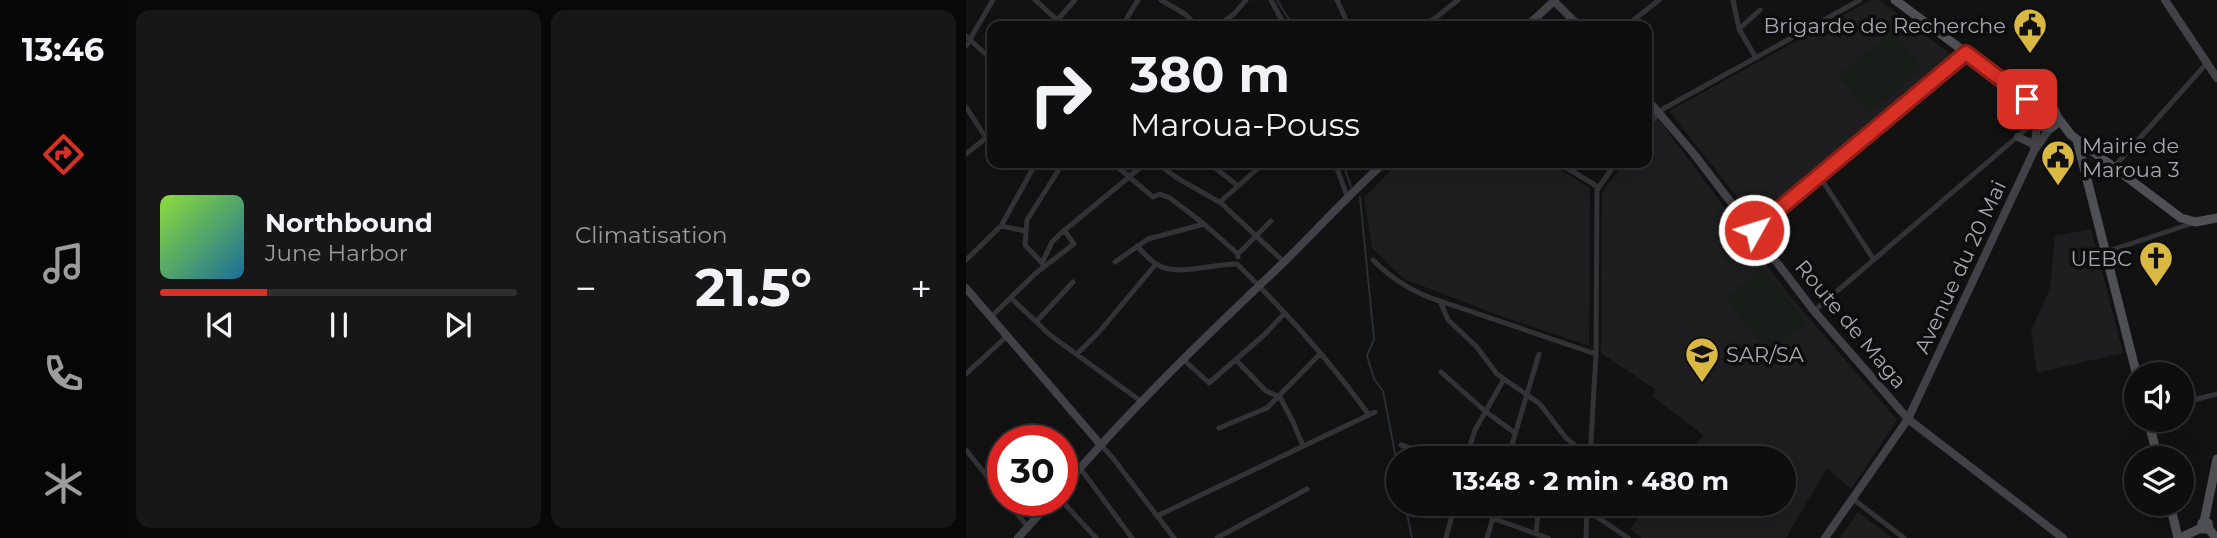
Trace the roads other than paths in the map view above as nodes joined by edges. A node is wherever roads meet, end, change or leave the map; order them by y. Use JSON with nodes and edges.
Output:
{"nodes":[{"id":1,"x":993,"y":0,"type":"edge"},
{"id":2,"x":1035,"y":0,"type":"edge"},
{"id":3,"x":1075,"y":0,"type":"edge"},
{"id":4,"x":1138,"y":0,"type":"edge"},
{"id":5,"x":1161,"y":0,"type":"edge"},
{"id":6,"x":1246,"y":0,"type":"edge"},
{"id":7,"x":1270,"y":0,"type":"edge"},
{"id":8,"x":1337,"y":0,"type":"edge"},
{"id":9,"x":1458,"y":0,"type":"edge"},
{"id":10,"x":1554,"y":0,"type":"edge"},
{"id":11,"x":1659,"y":0,"type":"edge"},
{"id":12,"x":1733,"y":0,"type":"edge"},
{"id":13,"x":1860,"y":0,"type":"edge"},
{"id":14,"x":1895,"y":0,"type":"edge"},
{"id":15,"x":2165,"y":0,"type":"edge"},
{"id":16,"x":1760,"y":10,"type":"dead end"},
{"id":17,"x":1058,"y":20,"type":"joint"},
{"id":18,"x":1125,"y":21,"type":"edge"},
{"id":19,"x":1192,"y":21,"type":"edge"},
{"id":20,"x":1224,"y":21,"type":"edge"},
{"id":21,"x":1281,"y":21,"type":"edge"},
{"id":22,"x":1347,"y":21,"type":"edge"},
{"id":23,"x":1432,"y":21,"type":"edge"},
{"id":24,"x":1532,"y":21,"type":"edge"},
{"id":25,"x":1574,"y":21,"type":"edge"},
{"id":26,"x":1632,"y":21,"type":"edge"},
{"id":27,"x":1739,"y":29,"type":"junction"},
{"id":28,"x":968,"y":38,"type":"edge"},
{"id":29,"x":966,"y":46,"type":"edge"},
{"id":30,"x":1966,"y":53,"type":"junction"},
{"id":31,"x":987,"y":55,"type":"edge"},
{"id":32,"x":1756,"y":58,"type":"junction"},
{"id":33,"x":2207,"y":63,"type":"junction"},
{"id":34,"x":2217,"y":78,"type":"edge"},
{"id":35,"x":1652,"y":104,"type":"edge"},
{"id":36,"x":966,"y":107,"type":"edge"},
{"id":37,"x":1659,"y":112,"type":"junction"},
{"id":38,"x":2039,"y":115,"type":"junction"},
{"id":39,"x":2058,"y":118,"type":"junction"},
{"id":40,"x":1652,"y":120,"type":"edge"},
{"id":41,"x":2050,"y":128,"type":"junction"},
{"id":42,"x":2018,"y":136,"type":"junction"},
{"id":43,"x":2074,"y":138,"type":"junction"},
{"id":44,"x":2034,"y":148,"type":"junction"},
{"id":45,"x":966,"y":154,"type":"edge"},
{"id":46,"x":2113,"y":166,"type":"junction"},
{"id":47,"x":1033,"y":168,"type":"edge"},
{"id":48,"x":1060,"y":168,"type":"edge"},
{"id":49,"x":1119,"y":168,"type":"edge"},
{"id":50,"x":1140,"y":168,"type":"edge"},
{"id":51,"x":1164,"y":168,"type":"edge"},
{"id":52,"x":1215,"y":168,"type":"edge"},
{"id":53,"x":1258,"y":168,"type":"edge"},
{"id":54,"x":1337,"y":168,"type":"edge"},
{"id":55,"x":1378,"y":168,"type":"edge"},
{"id":56,"x":1567,"y":168,"type":"edge"},
{"id":57,"x":1612,"y":168,"type":"edge"},
{"id":58,"x":1130,"y":176,"type":"junction"},
{"id":59,"x":1820,"y":177,"type":"junction"},
{"id":60,"x":1238,"y":186,"type":"junction"},
{"id":61,"x":1598,"y":187,"type":"junction"},
{"id":62,"x":1347,"y":196,"type":"junction"},
{"id":63,"x":1220,"y":202,"type":"junction"},
{"id":64,"x":2217,"y":218,"type":"edge"},
{"id":65,"x":1271,"y":221,"type":"dead end"},
{"id":66,"x":2196,"y":222,"type":"junction"},
{"id":67,"x":1204,"y":224,"type":"junction"},
{"id":68,"x":1001,"y":226,"type":"junction"},
{"id":69,"x":1065,"y":230,"type":"junction"},
{"id":70,"x":1754,"y":230,"type":"junction"},
{"id":71,"x":1025,"y":231,"type":"junction"},
{"id":72,"x":1255,"y":236,"type":"junction"},
{"id":73,"x":1137,"y":246,"type":"junction"},
{"id":74,"x":2105,"y":252,"type":"junction"},
{"id":75,"x":1238,"y":254,"type":"junction"},
{"id":76,"x":966,"y":260,"type":"edge"},
{"id":77,"x":1373,"y":260,"type":"dead end"},
{"id":78,"x":1874,"y":260,"type":"junction"},
{"id":79,"x":1115,"y":262,"type":"dead end"},
{"id":80,"x":1284,"y":262,"type":"junction"},
{"id":81,"x":1044,"y":264,"type":"junction"},
{"id":82,"x":1156,"y":264,"type":"junction"},
{"id":83,"x":1237,"y":264,"type":"junction"},
{"id":84,"x":1073,"y":282,"type":"dead end"},
{"id":85,"x":1259,"y":285,"type":"junction"},
{"id":86,"x":966,"y":288,"type":"edge"},
{"id":87,"x":1011,"y":298,"type":"junction"},
{"id":88,"x":1440,"y":301,"type":"junction"},
{"id":89,"x":1814,"y":311,"type":"junction"},
{"id":90,"x":1284,"y":314,"type":"junction"},
{"id":91,"x":991,"y":317,"type":"junction"},
{"id":92,"x":1035,"y":322,"type":"junction"},
{"id":93,"x":1007,"y":336,"type":"junction"},
{"id":94,"x":1077,"y":354,"type":"junction"},
{"id":95,"x":1320,"y":354,"type":"junction"},
{"id":96,"x":1539,"y":354,"type":"dead end"},
{"id":97,"x":1596,"y":354,"type":"junction"},
{"id":98,"x":1184,"y":359,"type":"junction"},
{"id":99,"x":1236,"y":360,"type":"junction"},
{"id":100,"x":2133,"y":362,"type":"edge"},
{"id":101,"x":1441,"y":372,"type":"dead end"},
{"id":102,"x":966,"y":374,"type":"edge"},
{"id":103,"x":1504,"y":379,"type":"junction"},
{"id":104,"x":1525,"y":394,"type":"junction"},
{"id":105,"x":2217,"y":394,"type":"edge"},
{"id":106,"x":1280,"y":397,"type":"junction"},
{"id":107,"x":2194,"y":401,"type":"edge"},
{"id":108,"x":1142,"y":402,"type":"junction"},
{"id":109,"x":1485,"y":411,"type":"junction"},
{"id":110,"x":1908,"y":419,"type":"junction"},
{"id":111,"x":1219,"y":428,"type":"dead end"},
{"id":112,"x":1515,"y":433,"type":"junction"},
{"id":113,"x":1100,"y":444,"type":"junction"},
{"id":114,"x":1401,"y":445,"type":"dead end"},
{"id":115,"x":1303,"y":446,"type":"junction"},
{"id":116,"x":1404,"y":446,"type":"edge"},
{"id":117,"x":1470,"y":446,"type":"edge"},
{"id":118,"x":1511,"y":446,"type":"edge"},
{"id":119,"x":1576,"y":446,"type":"edge"},
{"id":120,"x":1591,"y":446,"type":"edge"},
{"id":121,"x":966,"y":450,"type":"edge"},
{"id":122,"x":973,"y":458,"type":"junction"},
{"id":123,"x":2217,"y":460,"type":"edge"},
{"id":124,"x":966,"y":462,"type":"edge"},
{"id":125,"x":1080,"y":468,"type":"junction"},
{"id":126,"x":1078,"y":470,"type":"edge"},
{"id":127,"x":987,"y":476,"type":"edge"},
{"id":128,"x":1307,"y":489,"type":"dead end"},
{"id":129,"x":1853,"y":499,"type":"junction"},
{"id":130,"x":1019,"y":516,"type":"edge"},
{"id":131,"x":1038,"y":516,"type":"edge"},
{"id":132,"x":1076,"y":516,"type":"edge"},
{"id":133,"x":1157,"y":516,"type":"junction"},
{"id":134,"x":1452,"y":516,"type":"edge"},
{"id":135,"x":1538,"y":516,"type":"edge"},
{"id":136,"x":1587,"y":516,"type":"edge"},
{"id":137,"x":1599,"y":516,"type":"edge"},
{"id":138,"x":2173,"y":516,"type":"edge"},
{"id":139,"x":1492,"y":518,"type":"joint"},
{"id":140,"x":1028,"y":527,"type":"junction"},
{"id":141,"x":1168,"y":531,"type":"junction"},
{"id":142,"x":2210,"y":531,"type":"edge"},
{"id":143,"x":1536,"y":534,"type":"junction"},
{"id":144,"x":1018,"y":538,"type":"edge"},
{"id":145,"x":1096,"y":538,"type":"edge"},
{"id":146,"x":1132,"y":538,"type":"edge"},
{"id":147,"x":1160,"y":538,"type":"edge"},
{"id":148,"x":1174,"y":538,"type":"edge"},
{"id":149,"x":1217,"y":538,"type":"edge"},
{"id":150,"x":1446,"y":538,"type":"edge"},
{"id":151,"x":1487,"y":538,"type":"edge"},
{"id":152,"x":1548,"y":538,"type":"edge"},
{"id":153,"x":1586,"y":538,"type":"edge"},
{"id":154,"x":1628,"y":538,"type":"edge"},
{"id":155,"x":1825,"y":538,"type":"edge"},
{"id":156,"x":1904,"y":538,"type":"edge"},
{"id":157,"x":2063,"y":538,"type":"edge"},
{"id":158,"x":2179,"y":538,"type":"edge"}],
"edges":[{"from":1,"to":28,"type":"street"},
{"from":2,"to":17,"type":"street"},
{"from":3,"to":17,"type":"street"},
{"from":4,"to":18,"type":"street"},
{"from":5,"to":19,"type":"street"},
{"from":6,"to":20,"type":"street"},
{"from":7,"to":21,"type":"street"},
{"from":8,"to":22,"type":"street"},
{"from":9,"to":23,"type":"street"},
{"from":10,"to":24,"type":"main road"},
{"from":10,"to":25,"type":"main road"},
{"from":11,"to":26,"type":"street"},
{"from":12,"to":27,"type":"street"},
{"from":13,"to":32,"type":"street"},
{"from":14,"to":30,"type":"main road"},
{"from":15,"to":33,"type":"main road"},
{"from":16,"to":27,"type":"street"},
{"from":27,"to":32,"type":"street"},
{"from":28,"to":29,"type":"street"},
{"from":28,"to":31,"type":"street"},
{"from":30,"to":38,"type":"main road"},
{"from":30,"to":59,"type":"street"},
{"from":32,"to":37,"type":"street"},
{"from":33,"to":34,"type":"main road"},
{"from":33,"to":46,"type":"street"},
{"from":35,"to":37,"type":"main road","name":"Route de Maga"},
{"from":36,"to":45,"type":"street"},
{"from":37,"to":40,"type":"street"},
{"from":37,"to":70,"type":"main road","name":"Route de Maga"},
{"from":38,"to":39,"type":"main road"},
{"from":38,"to":41,"type":"main road"},
{"from":38,"to":42,"type":"street"},
{"from":38,"to":44,"type":"main road"},
{"from":39,"to":41,"type":"main road"},
{"from":39,"to":43,"type":"main road"},
{"from":41,"to":43,"type":"main road"},
{"from":41,"to":44,"type":"main road"},
{"from":42,"to":44,"type":"main road"},
{"from":42,"to":78,"type":"street"},
{"from":43,"to":46,"type":"main road"},
{"from":43,"to":74,"type":"main road"},
{"from":44,"to":110,"type":"main road","name":"Avenue du 20 Mai"},
{"from":46,"to":66,"type":"main road"},
{"from":47,"to":68,"type":"street"},
{"from":48,"to":71,"type":"street"},
{"from":49,"to":58,"type":"street"},
{"from":50,"to":58,"type":"street"},
{"from":51,"to":63,"type":"street"},
{"from":52,"to":60,"type":"street"},
{"from":53,"to":60,"type":"street"},
{"from":54,"to":62,"type":"street"},
{"from":55,"to":62,"type":"main road"},
{"from":56,"to":61,"type":"street"},
{"from":57,"to":61,"type":"street"},
{"from":58,"to":67,"type":"street"},
{"from":58,"to":69,"type":"street"},
{"from":59,"to":70,"type":"street"},
{"from":59,"to":78,"type":"street"},
{"from":60,"to":63,"type":"street"},
{"from":61,"to":97,"type":"street"},
{"from":62,"to":80,"type":"main road"},
{"from":63,"to":72,"type":"street"},
{"from":64,"to":66,"type":"main road"},
{"from":65,"to":72,"type":"street"},
{"from":66,"to":74,"type":"street"},
{"from":67,"to":73,"type":"street"},
{"from":67,"to":75,"type":"street"},
{"from":68,"to":71,"type":"street"},
{"from":68,"to":76,"type":"street"},
{"from":69,"to":81,"type":"street"},
{"from":69,"to":81,"type":"street"},
{"from":70,"to":89,"type":"main road","name":"Route de Maga"},
{"from":71,"to":81,"type":"street"},
{"from":72,"to":75,"type":"street"},
{"from":72,"to":80,"type":"street"},
{"from":73,"to":79,"type":"street"},
{"from":73,"to":82,"type":"street"},
{"from":74,"to":100,"type":"main road"},
{"from":75,"to":83,"type":"street"},
{"from":77,"to":88,"type":"street"},
{"from":78,"to":89,"type":"street"},
{"from":80,"to":85,"type":"main road"},
{"from":81,"to":87,"type":"street"},
{"from":82,"to":83,"type":"street"},
{"from":82,"to":94,"type":"street"},
{"from":83,"to":85,"type":"street"},
{"from":84,"to":92,"type":"street"},
{"from":85,"to":90,"type":"street"},
{"from":85,"to":98,"type":"main road"},
{"from":86,"to":91,"type":"main road"},
{"from":87,"to":91,"type":"street"},
{"from":87,"to":92,"type":"street"},
{"from":88,"to":97,"type":"street"},
{"from":88,"to":103,"type":"street"},
{"from":89,"to":110,"type":"main road","name":"Route de Maga"},
{"from":90,"to":95,"type":"street"},
{"from":90,"to":99,"type":"street"},
{"from":91,"to":93,"type":"main road"},
{"from":92,"to":94,"type":"street"},
{"from":93,"to":102,"type":"street"},
{"from":93,"to":113,"type":"main road"},
{"from":94,"to":108,"type":"street"},
{"from":95,"to":106,"type":"street"},
{"from":95,"to":115,"type":"street"},
{"from":96,"to":104,"type":"street"},
{"from":97,"to":120,"type":"street"},
{"from":98,"to":99,"type":"street"},
{"from":98,"to":108,"type":"main road"},
{"from":99,"to":106,"type":"street"},
{"from":101,"to":109,"type":"street"},
{"from":103,"to":104,"type":"street"},
{"from":103,"to":109,"type":"street"},
{"from":104,"to":112,"type":"street"},
{"from":104,"to":119,"type":"street"},
{"from":105,"to":107,"type":"street"},
{"from":106,"to":111,"type":"street"},
{"from":106,"to":115,"type":"street"},
{"from":108,"to":113,"type":"main road"},
{"from":109,"to":112,"type":"street"},
{"from":109,"to":117,"type":"street"},
{"from":110,"to":129,"type":"main road","name":"Avenue du 20 Mai"},
{"from":110,"to":157,"type":"main road","name":"Route de Maga"},
{"from":112,"to":118,"type":"street"},
{"from":113,"to":125,"type":"main road"},
{"from":113,"to":133,"type":"street"},
{"from":114,"to":116,"type":"street"},
{"from":115,"to":133,"type":"street"},
{"from":121,"to":122,"type":"street"},
{"from":122,"to":124,"type":"street"},
{"from":122,"to":127,"type":"street"},
{"from":123,"to":142,"type":"main road"},
{"from":125,"to":126,"type":"main road"},
{"from":125,"to":146,"type":"street"},
{"from":128,"to":149,"type":"street"},
{"from":129,"to":155,"type":"main road","name":"Avenue du 20 Mai"},
{"from":129,"to":156,"type":"street"},
{"from":130,"to":140,"type":"street"},
{"from":131,"to":140,"type":"main road"},
{"from":132,"to":145,"type":"street"},
{"from":133,"to":141,"type":"street"},
{"from":134,"to":150,"type":"street"},
{"from":135,"to":143,"type":"street"},
{"from":136,"to":153,"type":"street"},
{"from":137,"to":154,"type":"street"},
{"from":138,"to":158,"type":"main road"},
{"from":139,"to":143,"type":"street"},
{"from":139,"to":151,"type":"street"},
{"from":140,"to":144,"type":"main road"},
{"from":141,"to":147,"type":"street"},
{"from":141,"to":148,"type":"street"},
{"from":142,"to":158,"type":"main road"},
{"from":143,"to":152,"type":"street"}]}
